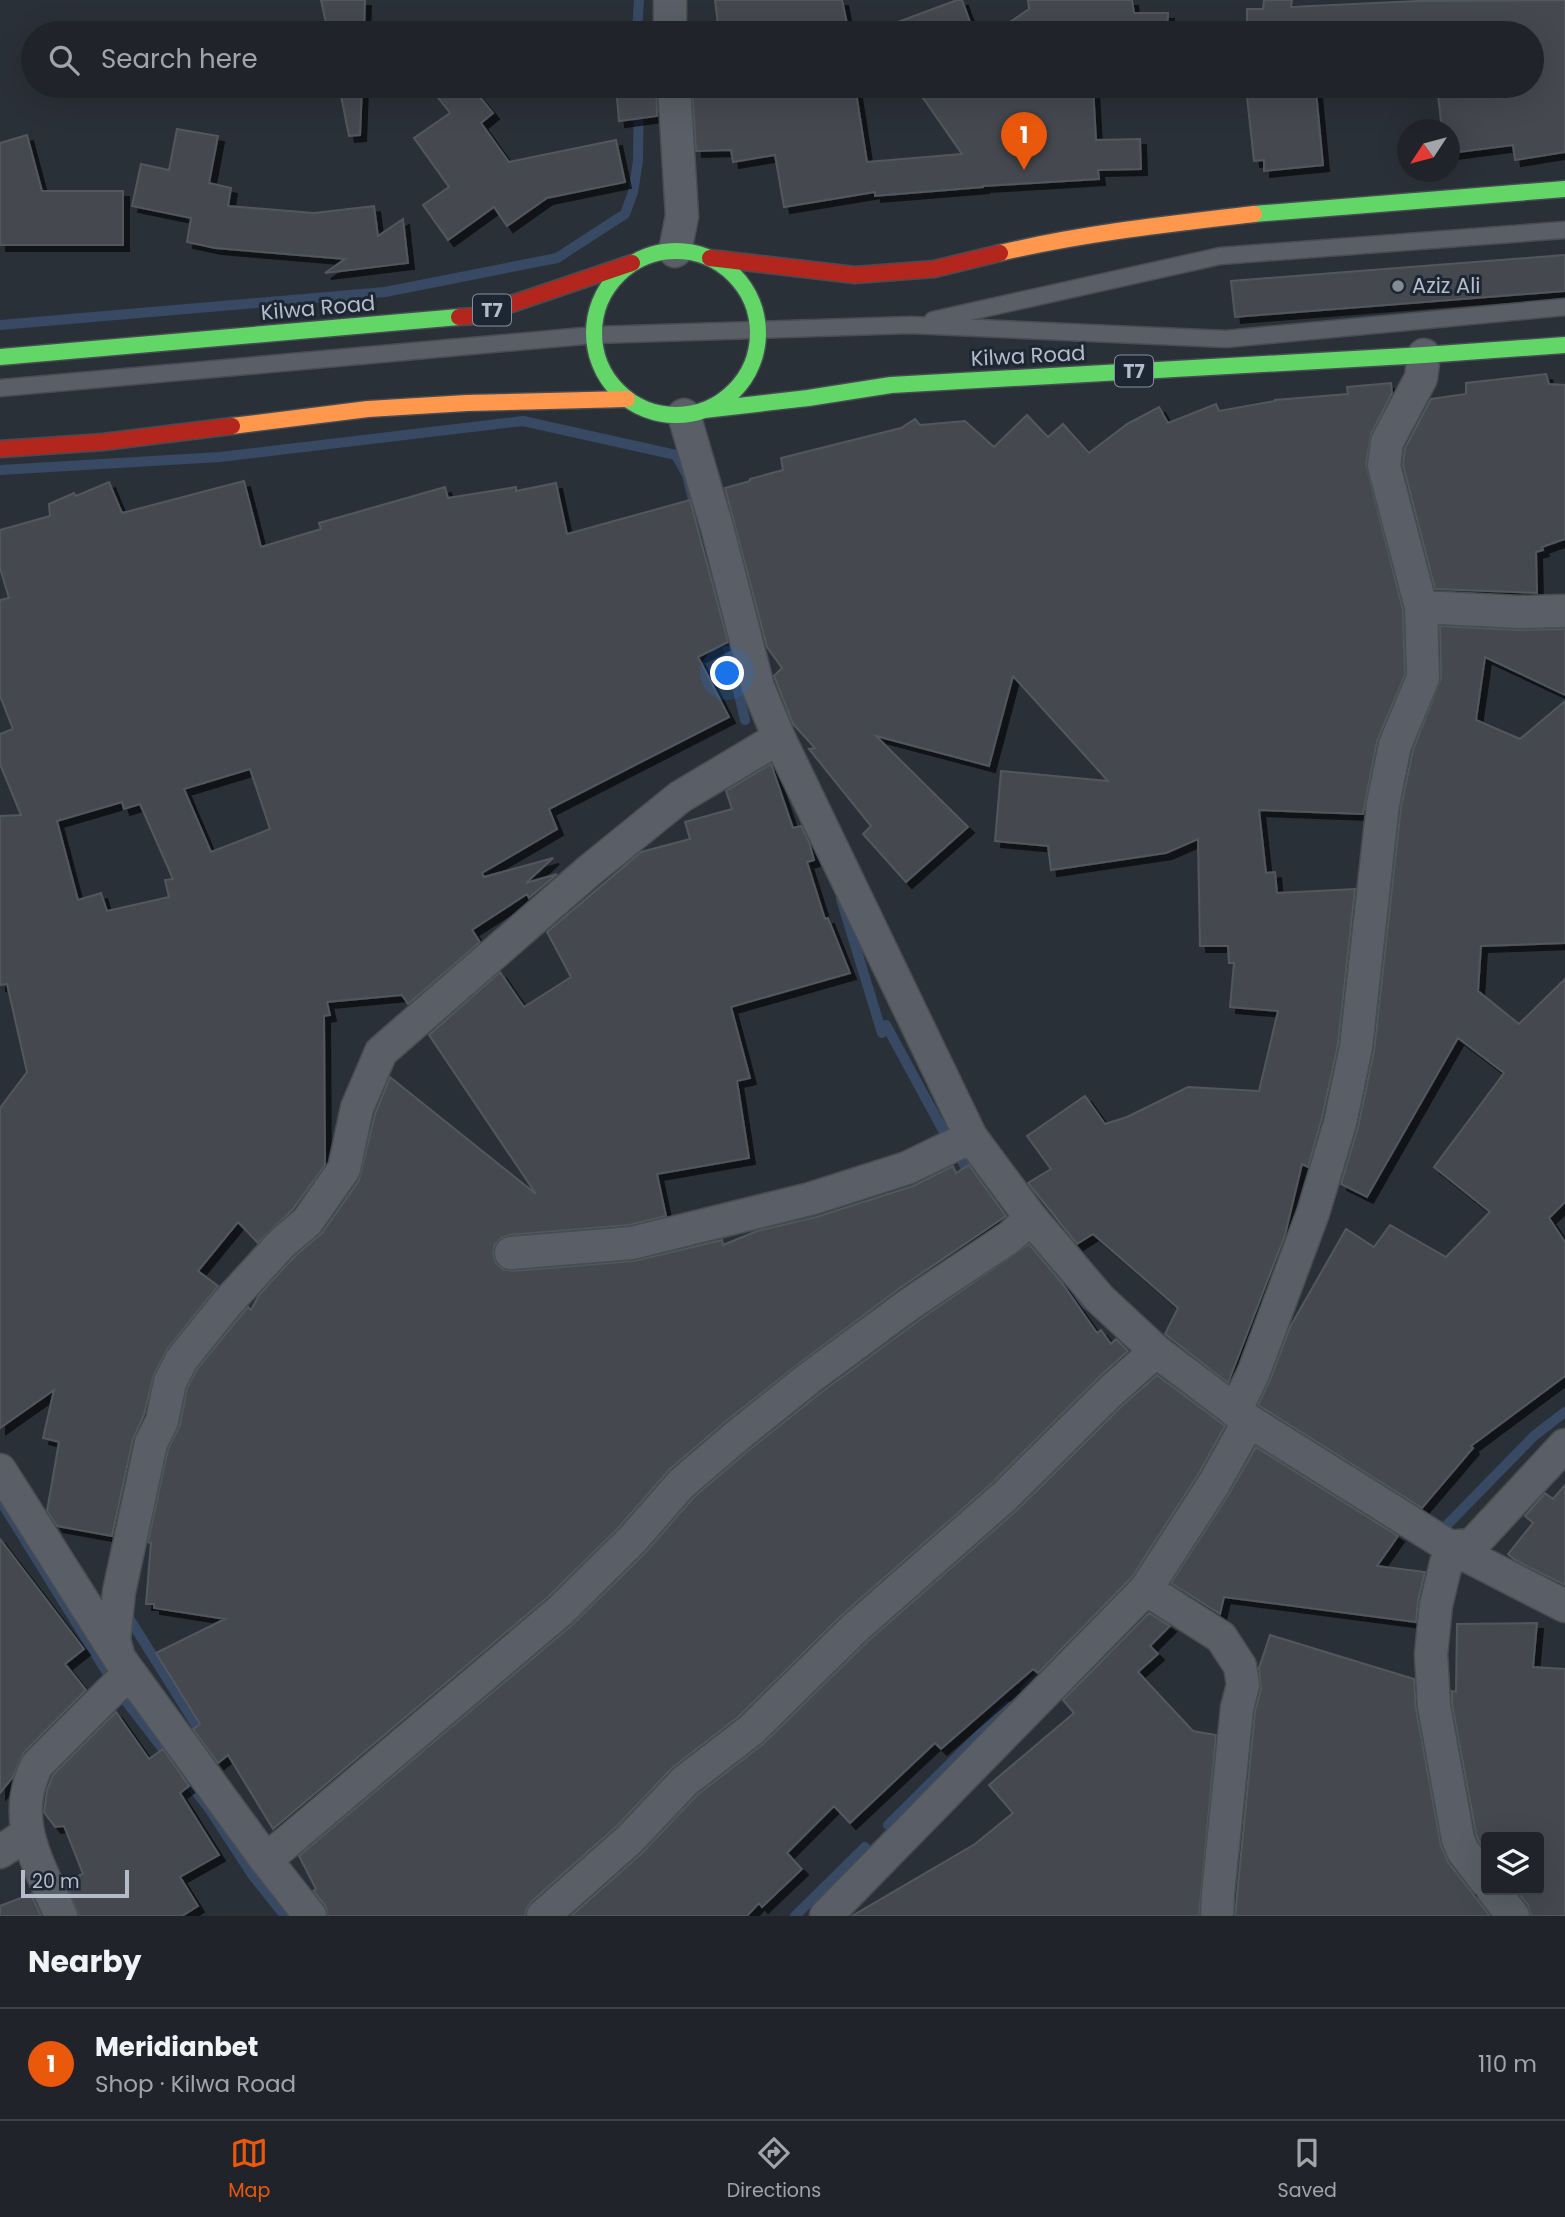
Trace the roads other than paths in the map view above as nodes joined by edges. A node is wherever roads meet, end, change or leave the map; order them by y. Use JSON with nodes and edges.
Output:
{"nodes":[{"id":1,"x":670,"y":0,"type":"edge"},
{"id":2,"x":670,"y":21,"type":"edge"},
{"id":3,"x":675,"y":98,"type":"edge"},
{"id":4,"x":1565,"y":189,"type":"edge"},
{"id":5,"x":1565,"y":230,"type":"edge"},
{"id":6,"x":676,"y":251,"type":"junction"},
{"id":7,"x":710,"y":258,"type":"junction"},
{"id":8,"x":632,"y":263,"type":"junction"},
{"id":9,"x":1565,"y":307,"type":"edge"},
{"id":10,"x":910,"y":326,"type":"junction"},
{"id":11,"x":757,"y":330,"type":"junction"},
{"id":12,"x":595,"y":335,"type":"junction"},
{"id":13,"x":1565,"y":345,"type":"edge"},
{"id":14,"x":1424,"y":355,"type":"junction"},
{"id":15,"x":0,"y":357,"type":"edge"},
{"id":16,"x":0,"y":388,"type":"edge"},
{"id":17,"x":627,"y":399,"type":"junction"},
{"id":18,"x":694,"y":412,"type":"junction"},
{"id":19,"x":0,"y":449,"type":"edge"},
{"id":20,"x":1421,"y":607,"type":"junction"},
{"id":21,"x":1565,"y":611,"type":"edge"},
{"id":22,"x":779,"y":738,"type":"junction"},
{"id":23,"x":971,"y":1137,"type":"junction"},
{"id":24,"x":1031,"y":1219,"type":"junction"},
{"id":25,"x":511,"y":1253,"type":"dead end"},
{"id":26,"x":1156,"y":1351,"type":"junction"},
{"id":27,"x":1242,"y":1416,"type":"junction"},
{"id":28,"x":1565,"y":1445,"type":"edge"},
{"id":29,"x":0,"y":1470,"type":"edge"},
{"id":30,"x":1450,"y":1548,"type":"junction"},
{"id":31,"x":1146,"y":1589,"type":"junction"},
{"id":32,"x":1565,"y":1606,"type":"edge"},
{"id":33,"x":124,"y":1666,"type":"junction"},
{"id":34,"x":27,"y":1834,"type":"junction"},
{"id":35,"x":0,"y":1852,"type":"edge"},
{"id":36,"x":266,"y":1860,"type":"junction"},
{"id":37,"x":1481,"y":1874,"type":"edge"},
{"id":38,"x":1497,"y":1895,"type":"edge"},
{"id":39,"x":61,"y":1916,"type":"edge"},
{"id":40,"x":310,"y":1916,"type":"edge"},
{"id":41,"x":543,"y":1916,"type":"edge"},
{"id":42,"x":826,"y":1916,"type":"edge"},
{"id":43,"x":1217,"y":1916,"type":"edge"},
{"id":44,"x":1513,"y":1916,"type":"edge"}],
"edges":[{"from":1,"to":2,"type":"street"},
{"from":3,"to":6,"type":"street"},
{"from":4,"to":7,"type":"highway","number":"T7"},
{"from":5,"to":10,"type":"lane"},
{"from":6,"to":7,"type":"highway","number":"T7"},
{"from":6,"to":8,"type":"highway","number":"T7"},
{"from":7,"to":11,"type":"highway","number":"T7"},
{"from":8,"to":12,"type":"highway","number":"T7"},
{"from":8,"to":15,"type":"highway","name":"Kilwa Road","number":"T7"},
{"from":9,"to":10,"type":"lane"},
{"from":10,"to":11,"type":"lane"},
{"from":11,"to":12,"type":"lane"},
{"from":11,"to":18,"type":"highway","number":"T7"},
{"from":12,"to":16,"type":"lane"},
{"from":12,"to":17,"type":"highway","number":"T7"},
{"from":13,"to":14,"type":"highway","name":"Kilwa Road","number":"T7"},
{"from":14,"to":18,"type":"highway","name":"Kilwa Road","number":"T7"},
{"from":14,"to":20,"type":"street"},
{"from":17,"to":18,"type":"highway","number":"T7"},
{"from":17,"to":19,"type":"highway","number":"T7"},
{"from":18,"to":22,"type":"street"},
{"from":20,"to":21,"type":"street"},
{"from":20,"to":27,"type":"street"},
{"from":22,"to":23,"type":"street"},
{"from":22,"to":33,"type":"street"},
{"from":23,"to":24,"type":"street"},
{"from":23,"to":25,"type":"street"},
{"from":24,"to":26,"type":"street"},
{"from":24,"to":36,"type":"street"},
{"from":26,"to":27,"type":"street"},
{"from":26,"to":41,"type":"street"},
{"from":27,"to":30,"type":"street"},
{"from":27,"to":31,"type":"street"},
{"from":28,"to":30,"type":"street"},
{"from":29,"to":33,"type":"street"},
{"from":30,"to":32,"type":"street"},
{"from":30,"to":37,"type":"street"},
{"from":31,"to":42,"type":"street"},
{"from":31,"to":43,"type":"street"},
{"from":33,"to":34,"type":"street"},
{"from":33,"to":36,"type":"street"},
{"from":34,"to":35,"type":"street"},
{"from":34,"to":39,"type":"street"},
{"from":36,"to":40,"type":"street"},
{"from":38,"to":44,"type":"street"}]}
